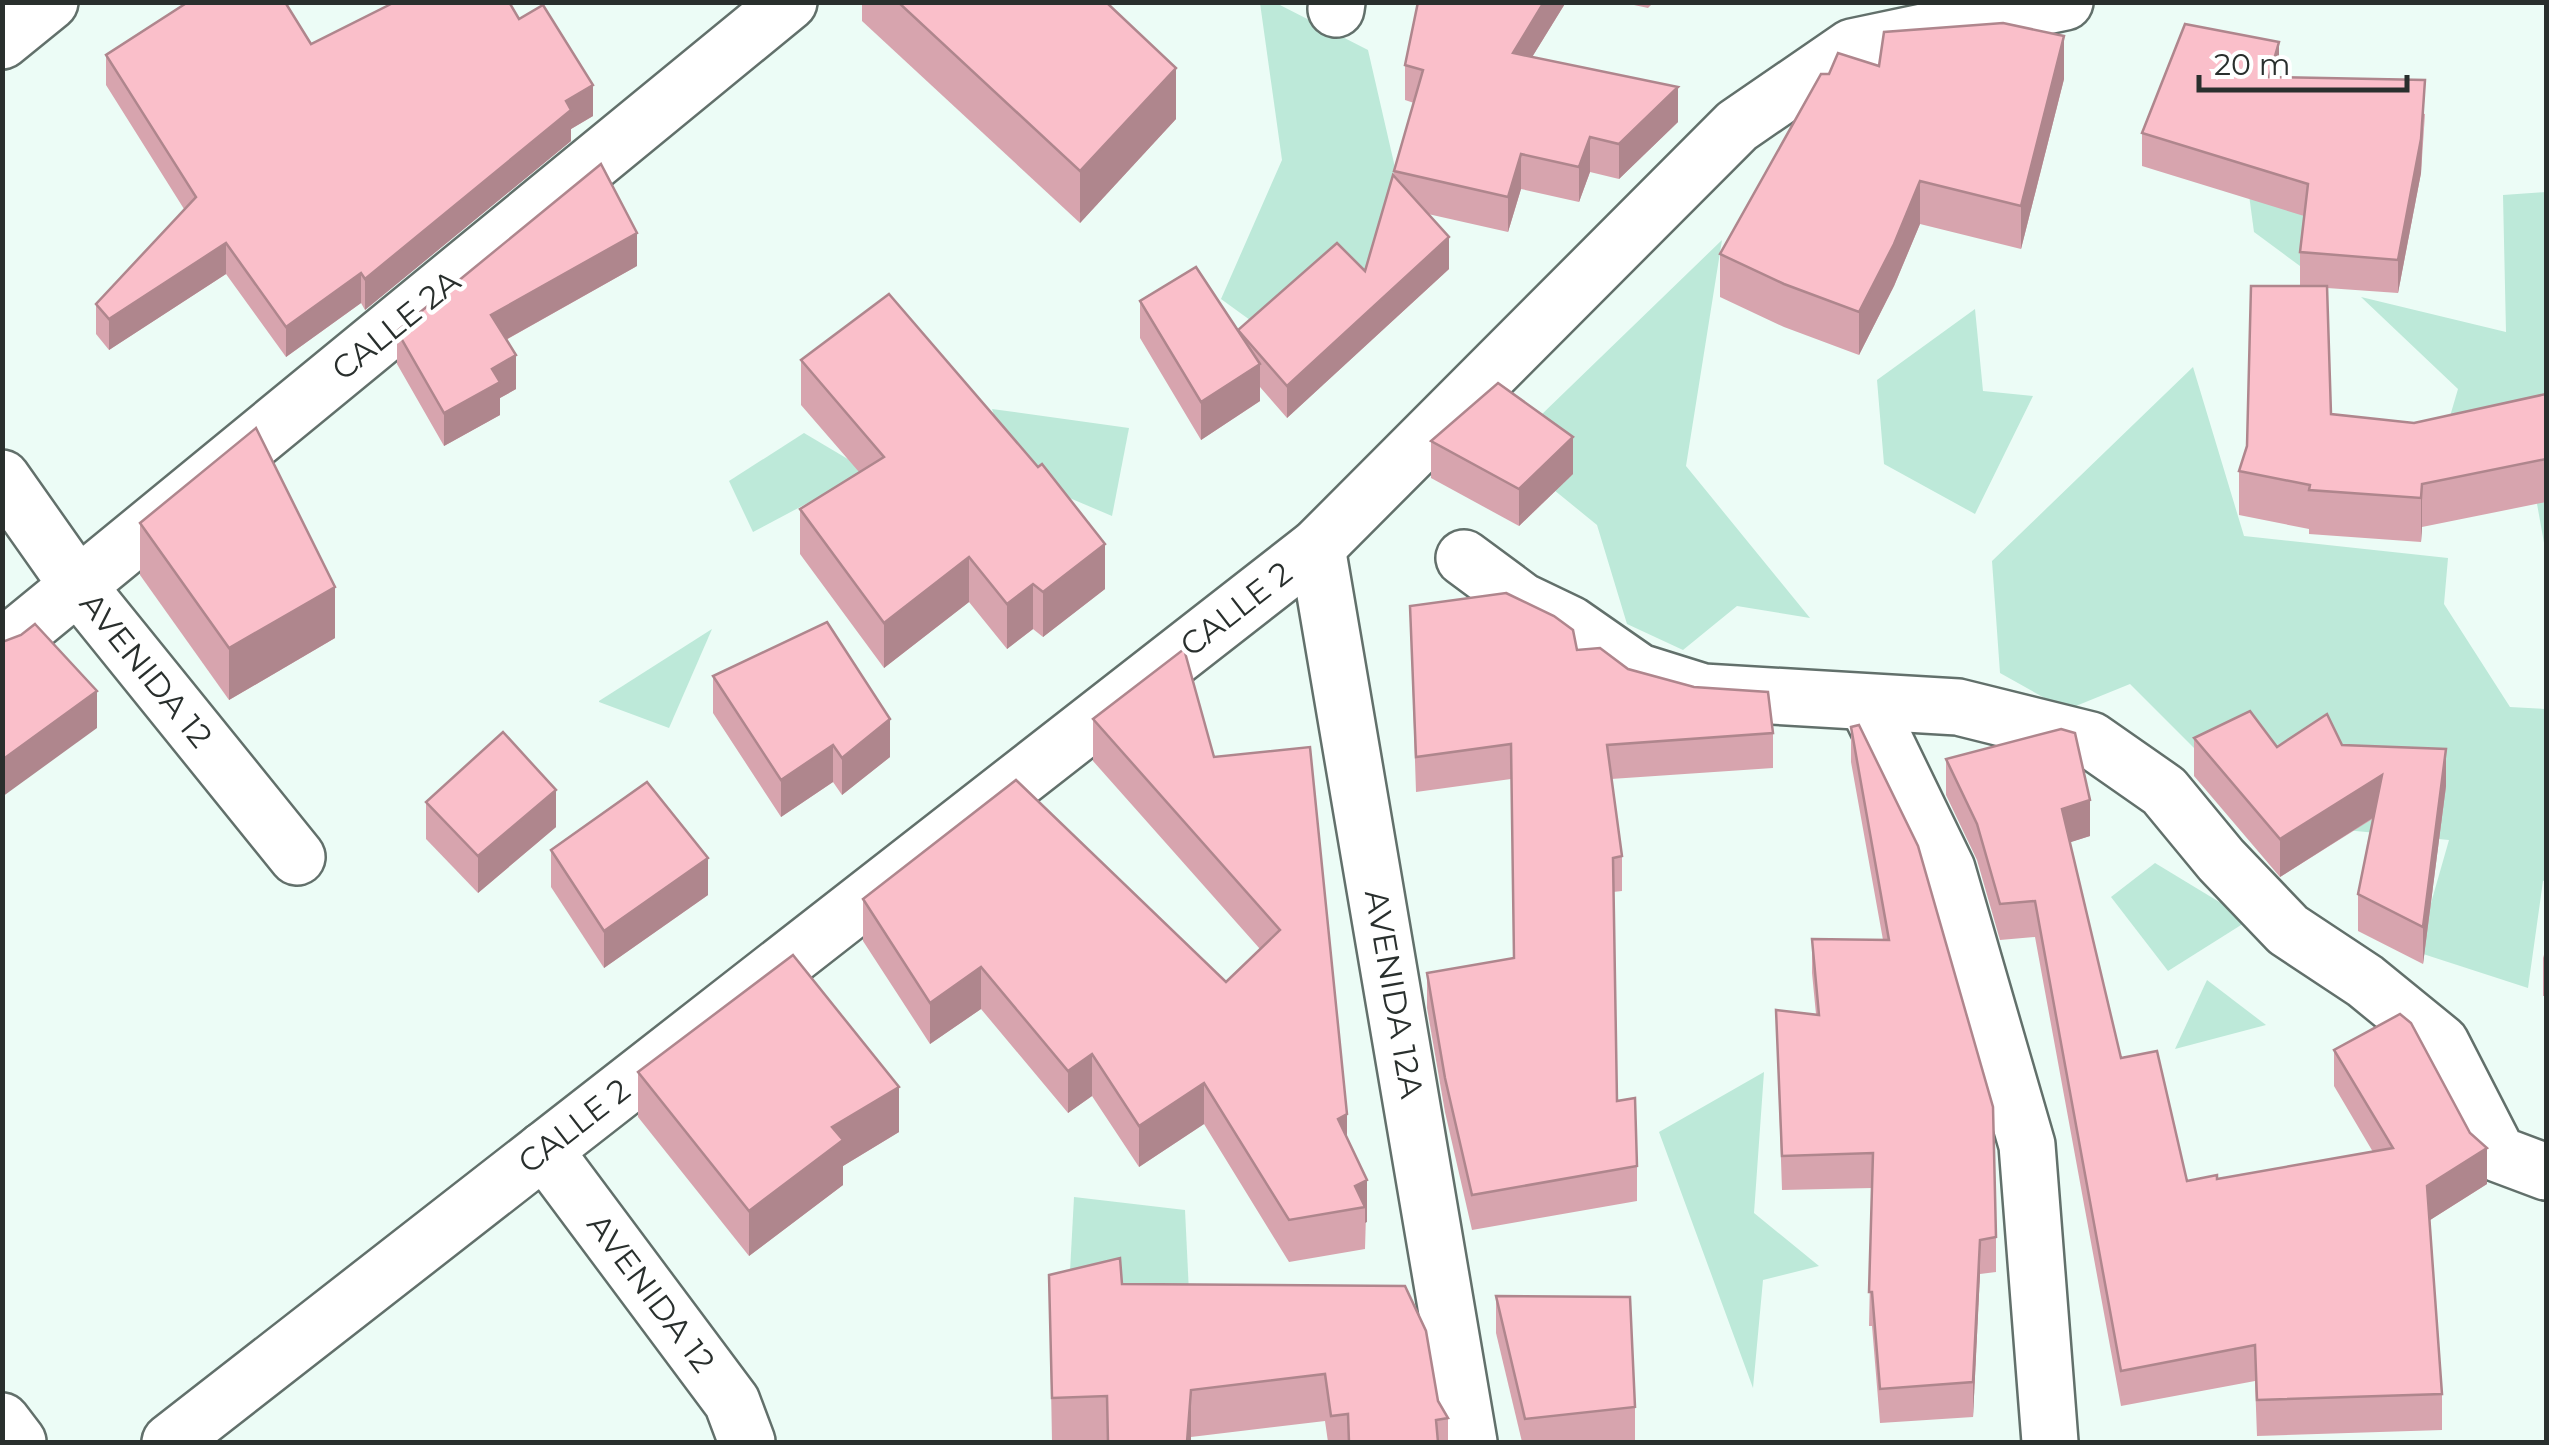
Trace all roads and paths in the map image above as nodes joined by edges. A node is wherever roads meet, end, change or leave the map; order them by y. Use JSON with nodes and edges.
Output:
{"nodes":[{"id":1,"x":50,"y":2,"type":"edge"},
{"id":2,"x":788,"y":2,"type":"edge"},
{"id":3,"x":2065,"y":2,"type":"edge"},
{"id":4,"x":2,"y":41,"type":"edge"},
{"id":5,"x":2,"y":478,"type":"edge"},
{"id":6,"x":1316,"y":546,"type":"junction"},
{"id":7,"x":1464,"y":558,"type":"dead end"},
{"id":8,"x":78,"y":586,"type":"junction"},
{"id":9,"x":2,"y":648,"type":"edge"},
{"id":10,"x":1866,"y":704,"type":"junction"},
{"id":11,"x":297,"y":857,"type":"dead end"},
{"id":12,"x":544,"y":1150,"type":"junction"},
{"id":13,"x":2546,"y":1172,"type":"edge"},
{"id":14,"x":2,"y":1422,"type":"edge"},
{"id":15,"x":18,"y":1442,"type":"edge"},
{"id":16,"x":170,"y":1442,"type":"edge"},
{"id":17,"x":747,"y":1442,"type":"edge"},
{"id":18,"x":1469,"y":1442,"type":"edge"},
{"id":19,"x":2050,"y":1442,"type":"edge"}],
"edges":[{"from":1,"to":4,"type":"street"},
{"from":2,"to":8,"type":"street","name":"CALLE 2A"},
{"from":3,"to":6,"type":"street","name":"CALLE 2"},
{"from":5,"to":8,"type":"street","name":"AVENIDA 12"},
{"from":6,"to":12,"type":"street","name":"CALLE 2"},
{"from":6,"to":18,"type":"street","name":"AVENIDA 12A"},
{"from":7,"to":10,"type":"street"},
{"from":8,"to":9,"type":"street","name":"CALLE 2A"},
{"from":8,"to":11,"type":"street","name":"AVENIDA 12"},
{"from":10,"to":13,"type":"street"},
{"from":10,"to":19,"type":"street"},
{"from":12,"to":16,"type":"street","name":"CALLE 2"},
{"from":12,"to":17,"type":"street","name":"AVENIDA 12"},
{"from":14,"to":15,"type":"street"}]}
